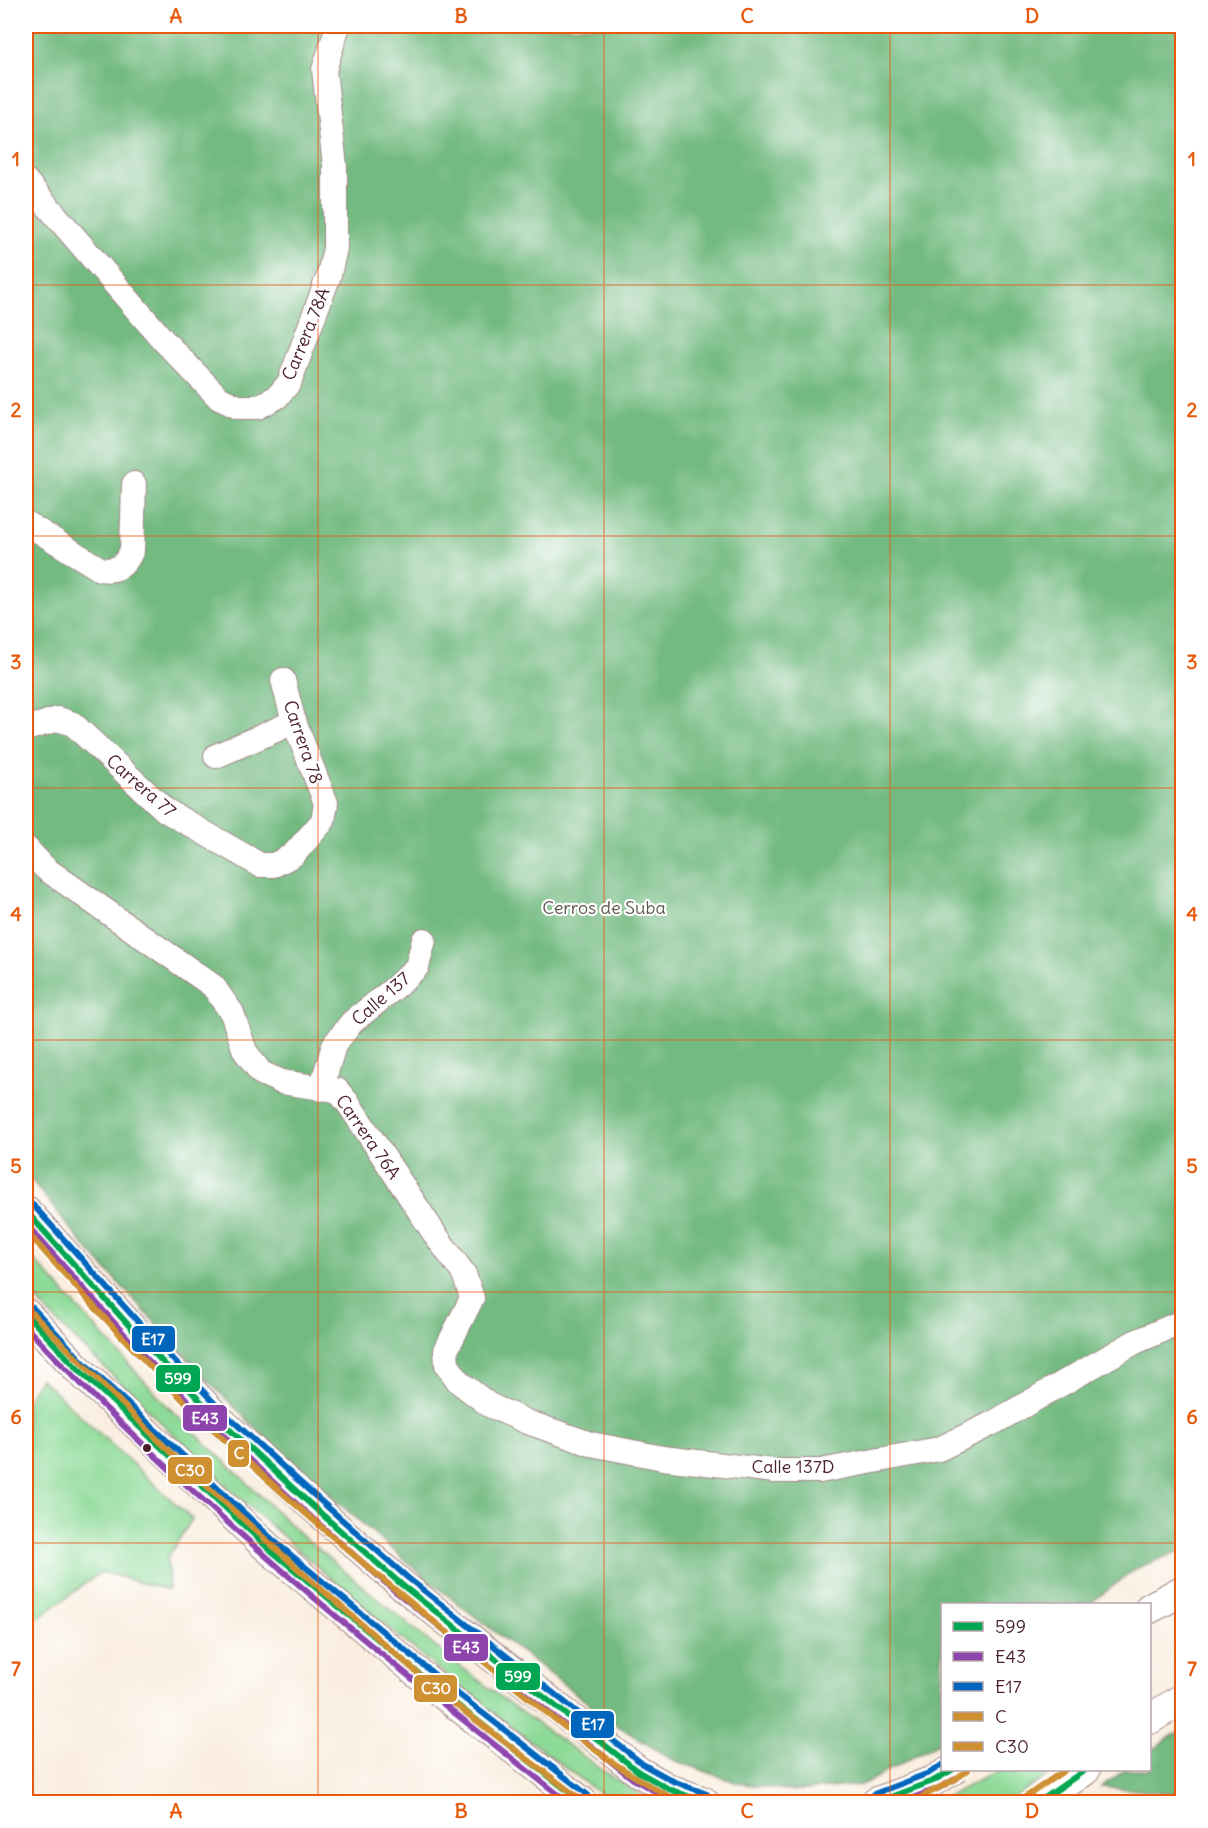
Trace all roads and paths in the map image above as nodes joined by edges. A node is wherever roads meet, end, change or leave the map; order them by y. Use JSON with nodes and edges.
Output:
{"nodes":[{"id":1,"x":339,"y":26,"type":"edge"},
{"id":2,"x":26,"y":181,"type":"edge"},
{"id":3,"x":134,"y":484,"type":"dead end"},
{"id":4,"x":26,"y":523,"type":"edge"},
{"id":5,"x":283,"y":680,"type":"dead end"},
{"id":6,"x":294,"y":722,"type":"junction"},
{"id":7,"x":26,"y":729,"type":"edge"},
{"id":8,"x":216,"y":756,"type":"dead end"},
{"id":9,"x":326,"y":803,"type":"joint"},
{"id":10,"x":26,"y":848,"type":"edge"},
{"id":11,"x":424,"y":940,"type":"dead end"},
{"id":12,"x":321,"y":1089,"type":"junction"},
{"id":13,"x":26,"y":1211,"type":"edge"},
{"id":14,"x":26,"y":1314,"type":"edge"},
{"id":15,"x":1182,"y":1322,"type":"edge"},
{"id":16,"x":446,"y":1350,"type":"joint"},
{"id":17,"x":1182,"y":1591,"type":"edge"},
{"id":18,"x":1151,"y":1607,"type":"edge"},
{"id":19,"x":1182,"y":1699,"type":"edge"},
{"id":20,"x":1151,"y":1718,"type":"edge"},
{"id":21,"x":535,"y":1764,"type":"junction"},
{"id":22,"x":950,"y":1771,"type":"edge"},
{"id":23,"x":1083,"y":1771,"type":"edge"},
{"id":24,"x":566,"y":1803,"type":"edge"},
{"id":25,"x":582,"y":1803,"type":"edge"},
{"id":26,"x":704,"y":1803,"type":"edge"},
{"id":27,"x":877,"y":1803,"type":"edge"},
{"id":28,"x":1039,"y":1803,"type":"edge"}],
"edges":[{"from":1,"to":2,"type":"street","name":"Carrera 78A"},
{"from":3,"to":4,"type":"street"},
{"from":5,"to":6,"type":"street","name":"Carrera 78"},
{"from":6,"to":8,"type":"street"},
{"from":6,"to":9,"type":"street","name":"Carrera 78"},
{"from":7,"to":9,"type":"street","name":"Carrera 77"},
{"from":10,"to":12,"type":"street","name":"Carrera 76A"},
{"from":11,"to":12,"type":"street","name":"Calle 137"},
{"from":12,"to":16,"type":"street","name":"Carrera 76A"},
{"from":13,"to":26,"type":"main road"},
{"from":14,"to":21,"type":"main road"},
{"from":15,"to":16,"type":"street","name":"Calle 137D"},
{"from":17,"to":18,"type":"main road"},
{"from":19,"to":20,"type":"main road"},
{"from":21,"to":24,"type":"main road"},
{"from":21,"to":25,"type":"main road"},
{"from":22,"to":27,"type":"main road"},
{"from":23,"to":28,"type":"main road"}]}
